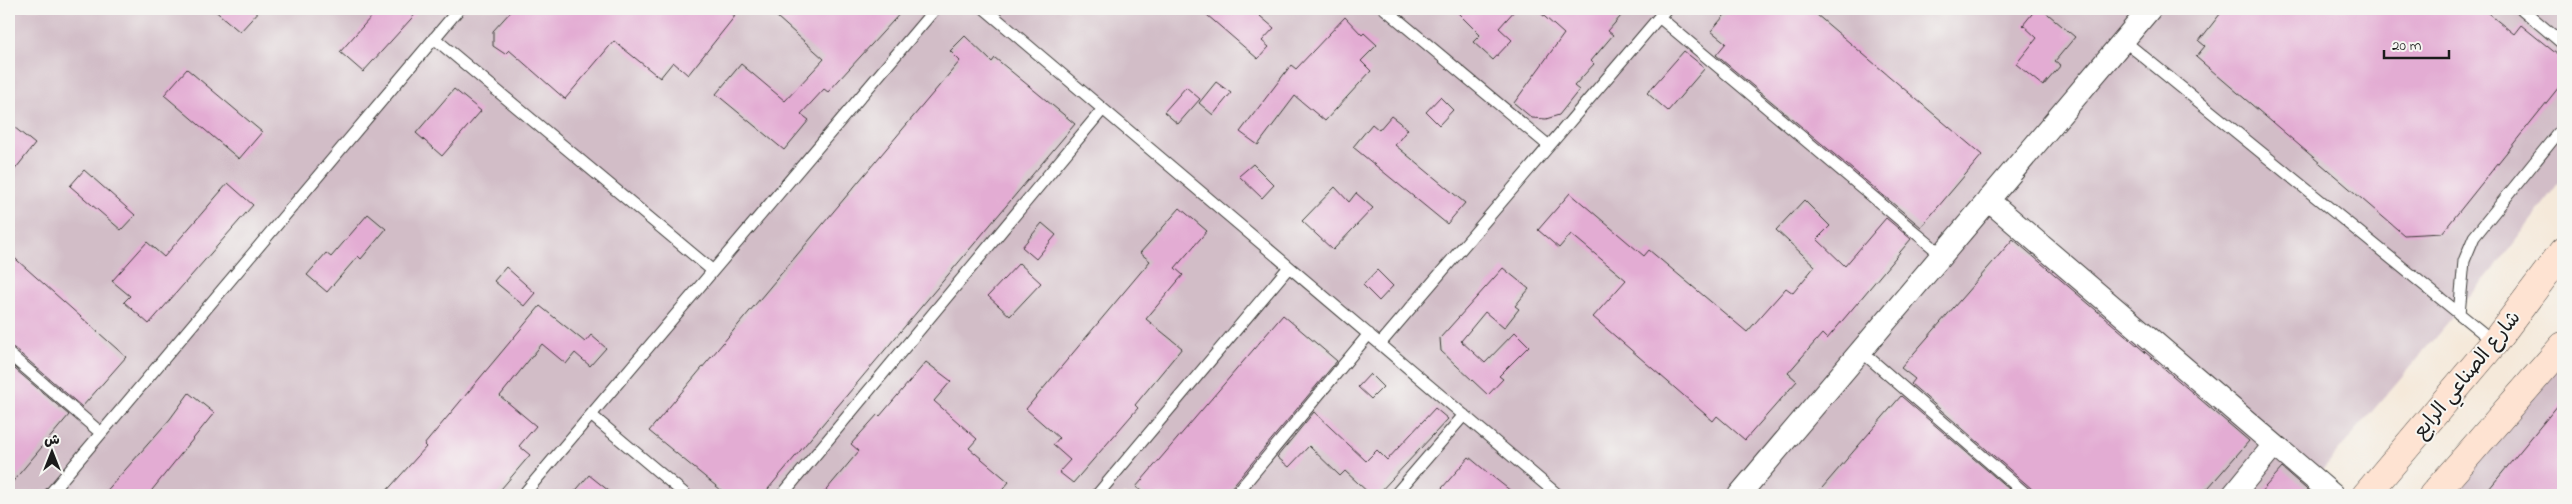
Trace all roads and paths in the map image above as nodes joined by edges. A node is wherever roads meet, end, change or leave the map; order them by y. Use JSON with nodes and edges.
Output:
{"nodes":[{"id":1,"x":459,"y":9,"type":"edge"},
{"id":2,"x":935,"y":9,"type":"edge"},
{"id":3,"x":985,"y":9,"type":"edge"},
{"id":4,"x":1385,"y":9,"type":"edge"},
{"id":5,"x":2150,"y":9,"type":"edge"},
{"id":6,"x":2522,"y":9,"type":"edge"},
{"id":7,"x":1662,"y":13,"type":"edge"},
{"id":8,"x":434,"y":38,"type":"junction"},
{"id":9,"x":2123,"y":40,"type":"junction"},
{"id":10,"x":2563,"y":44,"type":"edge"},
{"id":11,"x":1103,"y":109,"type":"junction"},
{"id":12,"x":2563,"y":127,"type":"edge"},
{"id":13,"x":1549,"y":146,"type":"junction"},
{"id":14,"x":1988,"y":200,"type":"junction"},
{"id":15,"x":2563,"y":251,"type":"edge"},
{"id":16,"x":1942,"y":255,"type":"junction"},
{"id":17,"x":1289,"y":267,"type":"junction"},
{"id":18,"x":713,"y":271,"type":"junction"},
{"id":19,"x":2459,"y":314,"type":"junction"},
{"id":20,"x":1369,"y":334,"type":"junction"},
{"id":21,"x":2494,"y":343,"type":"junction"},
{"id":22,"x":1380,"y":344,"type":"junction"},
{"id":23,"x":2563,"y":346,"type":"edge"},
{"id":24,"x":1861,"y":351,"type":"junction"},
{"id":25,"x":9,"y":354,"type":"edge"},
{"id":26,"x":591,"y":415,"type":"junction"},
{"id":27,"x":1464,"y":415,"type":"junction"},
{"id":28,"x":101,"y":433,"type":"junction"},
{"id":29,"x":2274,"y":445,"type":"junction"},
{"id":30,"x":1237,"y":493,"type":"dead end"},
{"id":31,"x":1743,"y":494,"type":"edge"},
{"id":32,"x":49,"y":495,"type":"edge"},
{"id":33,"x":523,"y":495,"type":"edge"},
{"id":34,"x":686,"y":495,"type":"edge"},
{"id":35,"x":782,"y":495,"type":"edge"},
{"id":36,"x":1097,"y":495,"type":"edge"},
{"id":37,"x":1396,"y":495,"type":"edge"},
{"id":38,"x":1558,"y":495,"type":"edge"},
{"id":39,"x":2027,"y":495,"type":"edge"},
{"id":40,"x":2233,"y":495,"type":"edge"},
{"id":41,"x":2333,"y":495,"type":"edge"},
{"id":42,"x":2366,"y":495,"type":"edge"},
{"id":43,"x":2433,"y":495,"type":"edge"}],
"edges":[{"from":1,"to":8,"type":"lane"},
{"from":2,"to":18,"type":"lane"},
{"from":3,"to":11,"type":"lane"},
{"from":4,"to":13,"type":"lane"},
{"from":5,"to":9,"type":"street"},
{"from":6,"to":10,"type":"lane"},
{"from":7,"to":13,"type":"lane"},
{"from":7,"to":16,"type":"lane"},
{"from":8,"to":18,"type":"lane"},
{"from":8,"to":28,"type":"lane"},
{"from":9,"to":14,"type":"street"},
{"from":9,"to":19,"type":"lane"},
{"from":11,"to":17,"type":"lane"},
{"from":11,"to":35,"type":"lane"},
{"from":12,"to":19,"type":"lane"},
{"from":13,"to":22,"type":"lane"},
{"from":14,"to":16,"type":"street"},
{"from":14,"to":29,"type":"street"},
{"from":15,"to":21,"type":"main road","name":"شارع الصناعي الرابع"},
{"from":16,"to":24,"type":"street"},
{"from":17,"to":20,"type":"lane"},
{"from":17,"to":36,"type":"lane"},
{"from":18,"to":26,"type":"lane"},
{"from":19,"to":21,"type":"lane"},
{"from":20,"to":22,"type":"lane"},
{"from":20,"to":30,"type":"lane"},
{"from":21,"to":42,"type":"main road","name":"شارع الصناعي الرابع"},
{"from":22,"to":27,"type":"lane"},
{"from":23,"to":43,"type":"main road"},
{"from":24,"to":31,"type":"street"},
{"from":24,"to":39,"type":"lane"},
{"from":25,"to":28,"type":"lane"},
{"from":26,"to":33,"type":"lane"},
{"from":26,"to":34,"type":"lane"},
{"from":27,"to":37,"type":"lane"},
{"from":27,"to":38,"type":"lane"},
{"from":28,"to":32,"type":"lane"},
{"from":29,"to":40,"type":"street"},
{"from":29,"to":41,"type":"street"}]}
